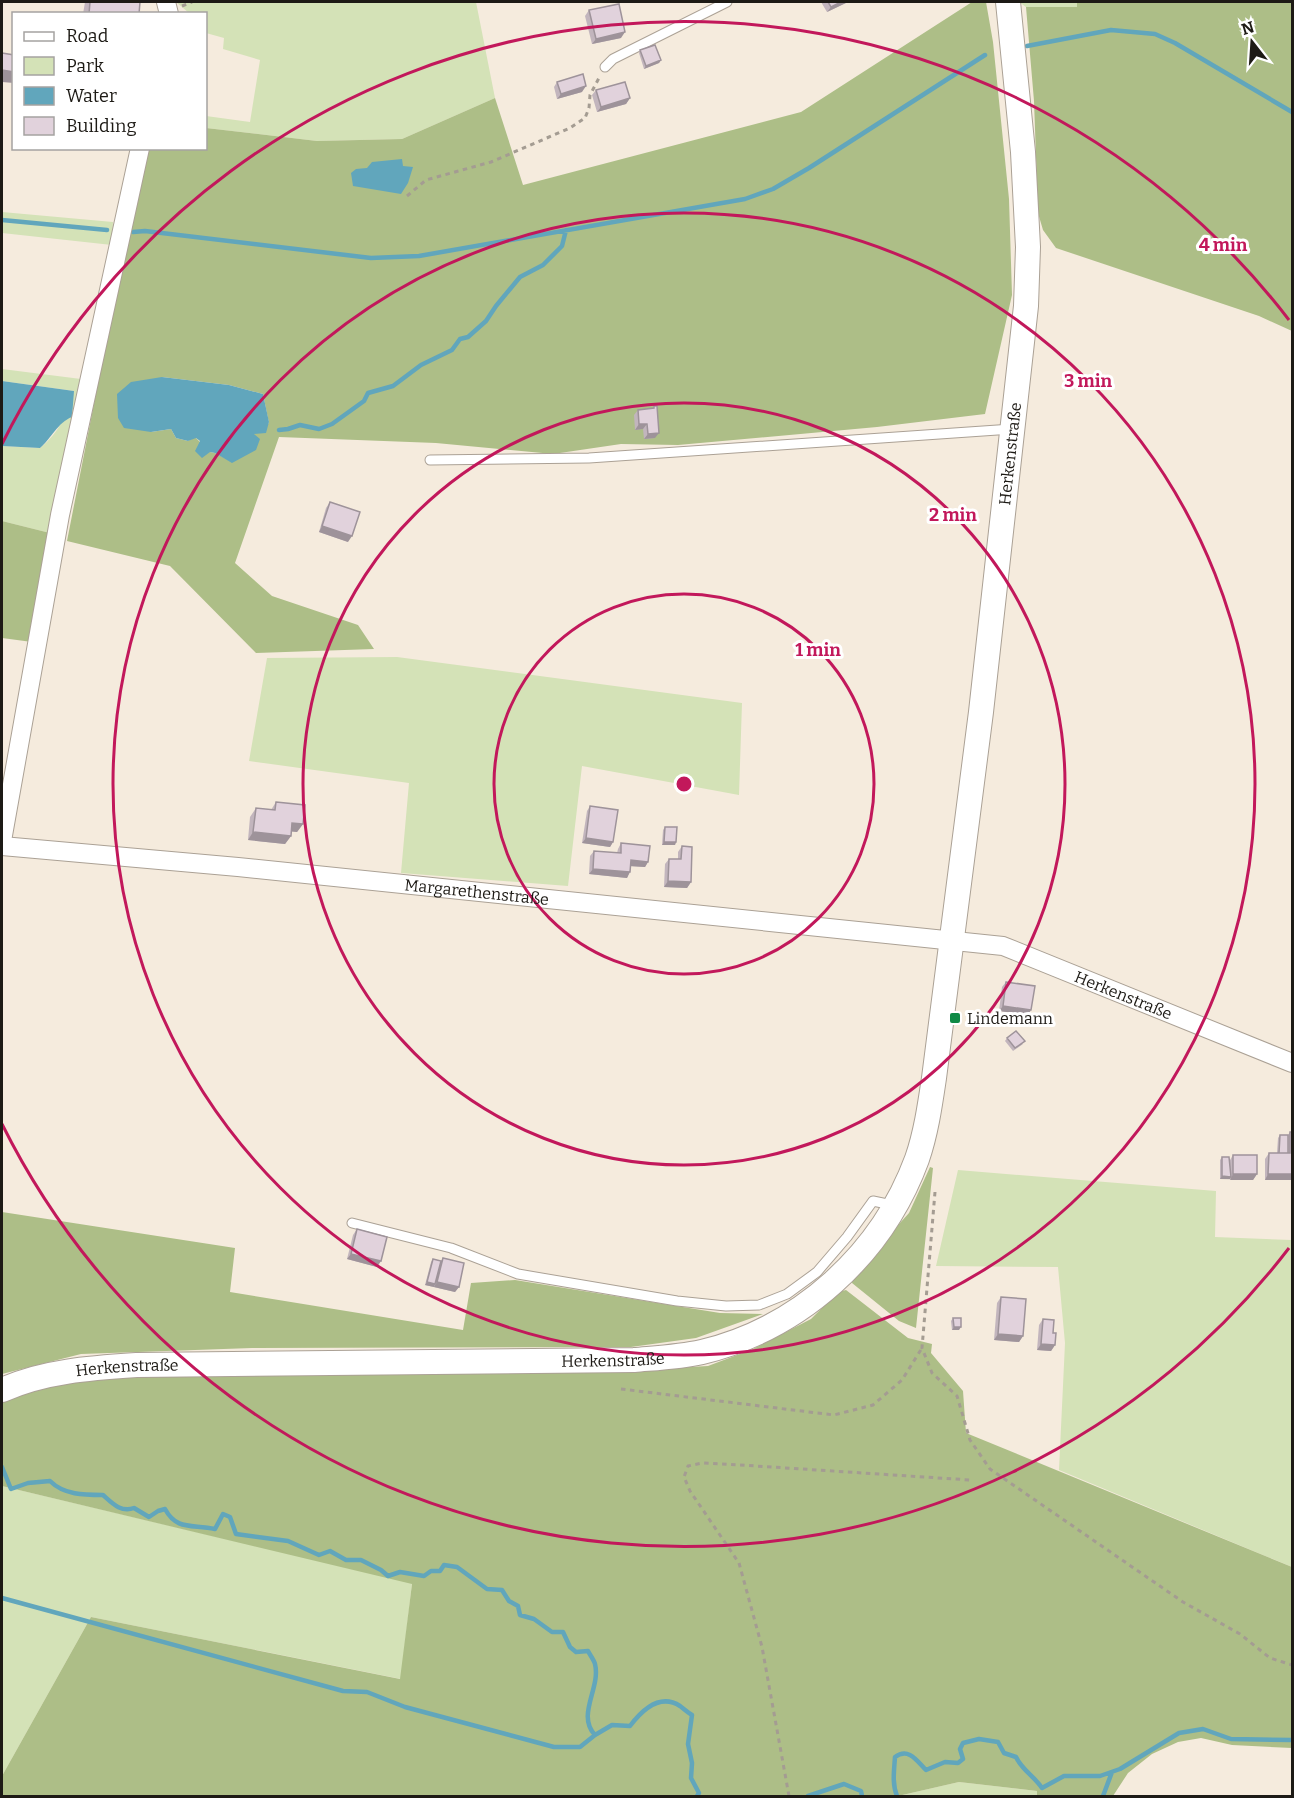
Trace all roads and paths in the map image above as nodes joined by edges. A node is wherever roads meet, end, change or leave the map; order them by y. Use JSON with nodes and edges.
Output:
{"nodes":[{"id":1,"x":726,"y":2,"type":"edge"},
{"id":2,"x":1008,"y":2,"type":"edge"},
{"id":3,"x":605,"y":67,"type":"joint"},
{"id":4,"x":140,"y":150,"type":"edge"},
{"id":5,"x":407,"y":196,"type":"dead end"},
{"id":6,"x":1013,"y":429,"type":"junction"},
{"id":7,"x":430,"y":460,"type":"dead end"},
{"id":8,"x":2,"y":841,"type":"edge"},
{"id":9,"x":2,"y":846,"type":"edge"},
{"id":10,"x":951,"y":940,"type":"junction"},
{"id":11,"x":1293,"y":1063,"type":"edge"},
{"id":12,"x":935,"y":1192,"type":"dead end"},
{"id":13,"x":896,"y":1206,"type":"junction"},
{"id":14,"x":352,"y":1223,"type":"dead end"},
{"id":15,"x":922,"y":1348,"type":"junction"},
{"id":16,"x":621,"y":1389,"type":"dead end"},
{"id":17,"x":2,"y":1390,"type":"edge"},
{"id":18,"x":970,"y":1480,"type":"dead end"},
{"id":19,"x":1293,"y":1665,"type":"edge"},
{"id":20,"x":789,"y":1797,"type":"edge"}],
"edges":[{"from":1,"to":3,"type":"lane"},
{"from":2,"to":6,"type":"main road","name":"Herkenstraße"},
{"from":3,"to":5,"type":"path"},
{"from":4,"to":8,"type":"street"},
{"from":6,"to":7,"type":"lane"},
{"from":6,"to":10,"type":"main road","name":"Herkenstraße"},
{"from":9,"to":10,"type":"street","name":"Margarethenstraße"},
{"from":10,"to":11,"type":"street","name":"Herkenstraße"},
{"from":10,"to":13,"type":"main road","name":"Herkenstraße"},
{"from":12,"to":15,"type":"path"},
{"from":13,"to":14,"type":"lane"},
{"from":13,"to":17,"type":"main road","name":"Herkenstraße"},
{"from":15,"to":16,"type":"path"},
{"from":15,"to":19,"type":"path"},
{"from":18,"to":20,"type":"path"}]}
